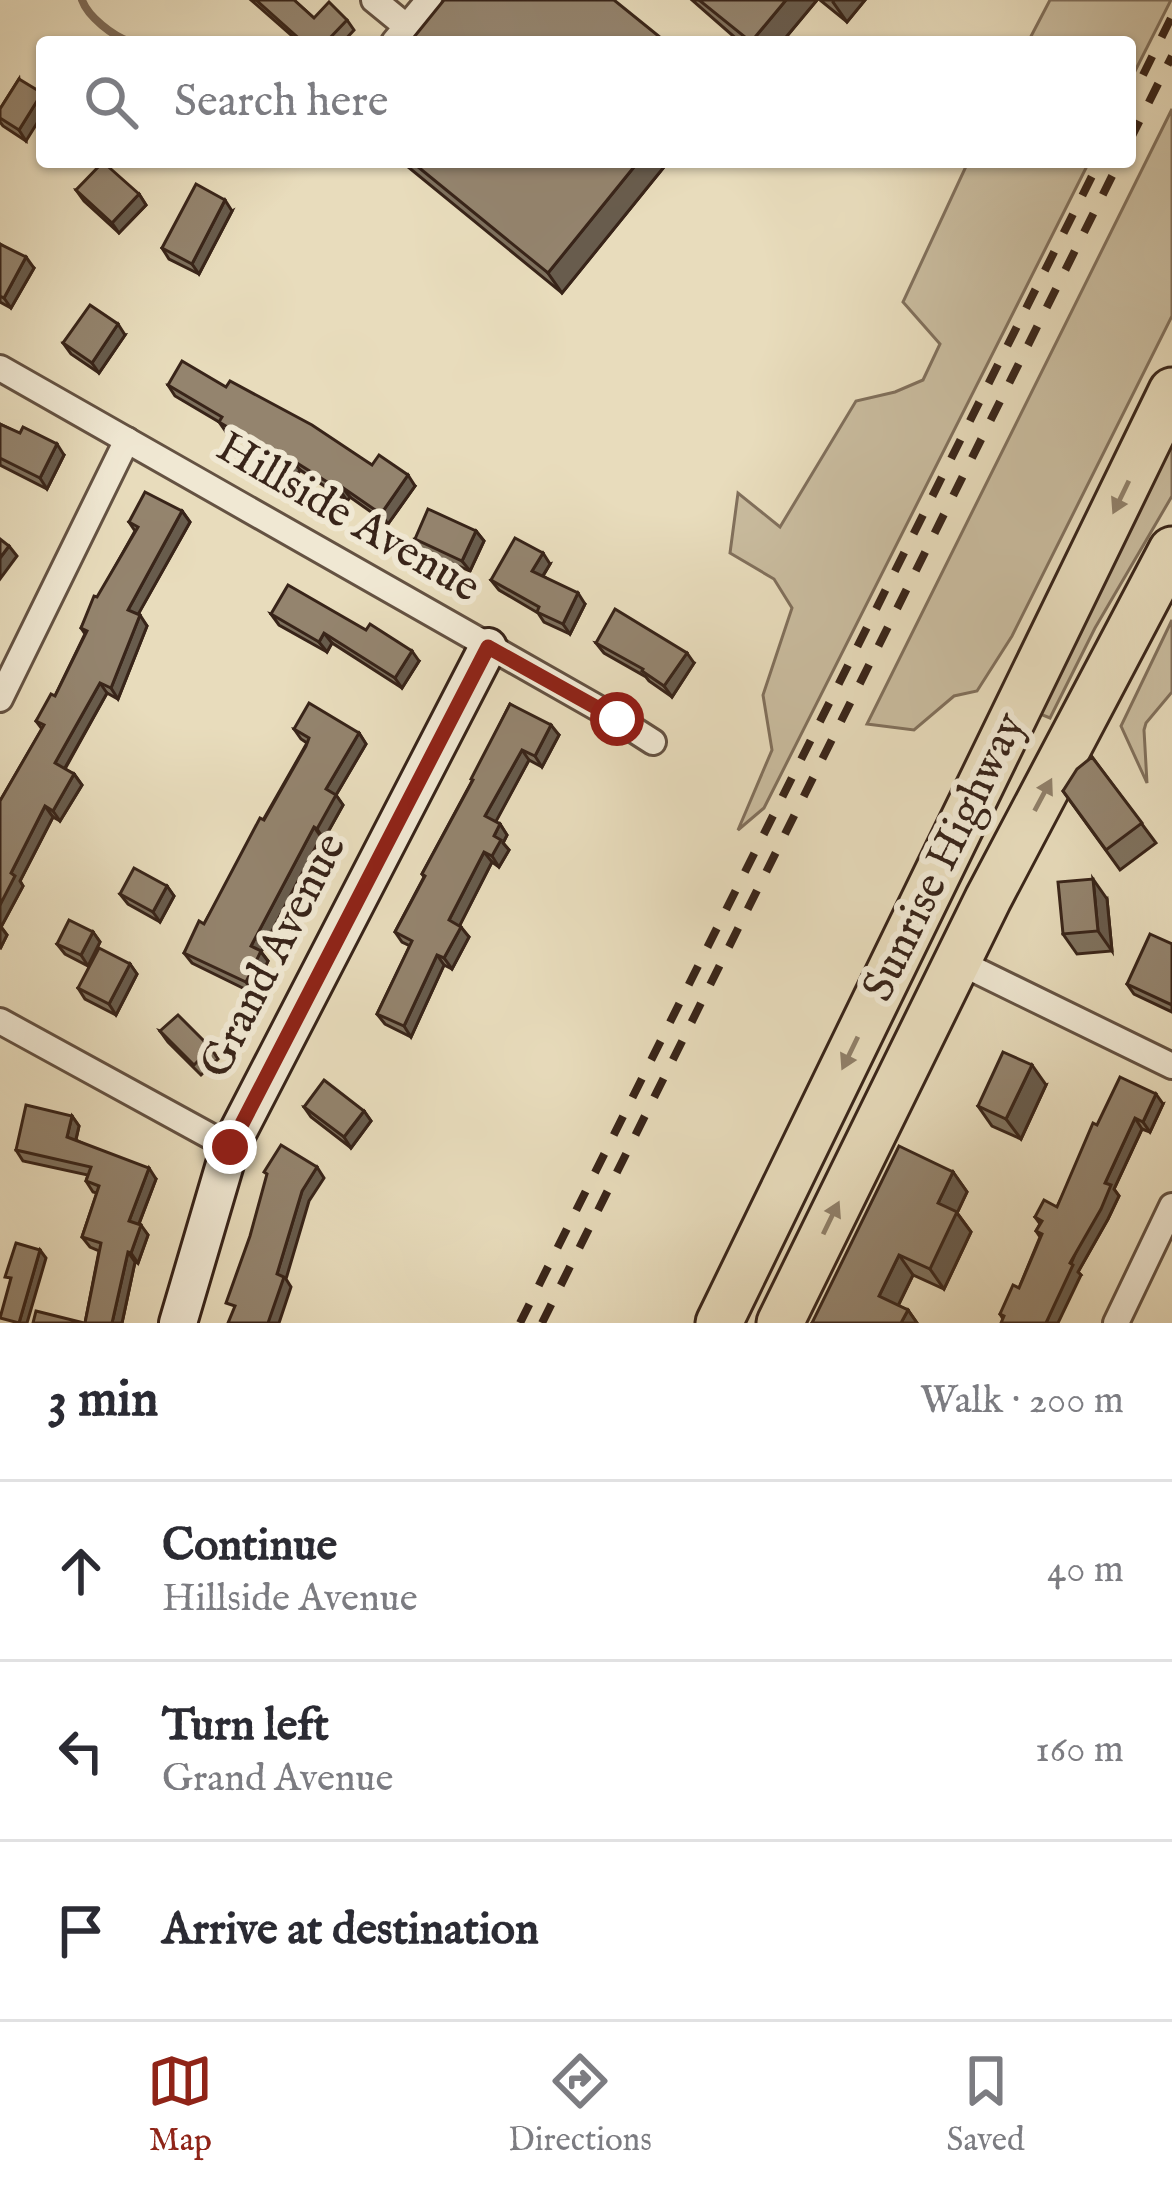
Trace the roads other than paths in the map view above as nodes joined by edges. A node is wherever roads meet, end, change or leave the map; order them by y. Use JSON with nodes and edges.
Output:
{"nodes":[{"id":1,"x":374,"y":0,"type":"edge"},
{"id":2,"x":429,"y":0,"type":"edge"},
{"id":3,"x":401,"y":34,"type":"edge"},
{"id":4,"x":0,"y":368,"type":"edge"},
{"id":5,"x":1172,"y":392,"type":"edge"},
{"id":6,"x":127,"y":440,"type":"junction"},
{"id":7,"x":1172,"y":550,"type":"edge"},
{"id":8,"x":488,"y":647,"type":"junction"},
{"id":9,"x":0,"y":699,"type":"edge"},
{"id":10,"x":653,"y":742,"type":"dead end"},
{"id":11,"x":963,"y":886,"type":"junction"},
{"id":12,"x":957,"y":961,"type":"junction"},
{"id":13,"x":0,"y":1021,"type":"edge"},
{"id":14,"x":1172,"y":1066,"type":"edge"},
{"id":15,"x":230,"y":1147,"type":"junction"},
{"id":16,"x":1172,"y":1206,"type":"edge"},
{"id":17,"x":178,"y":1323,"type":"edge"},
{"id":18,"x":719,"y":1323,"type":"edge"},
{"id":19,"x":780,"y":1323,"type":"edge"},
{"id":20,"x":1117,"y":1323,"type":"edge"}],
"edges":[{"from":1,"to":3,"type":"street"},
{"from":2,"to":3,"type":"street"},
{"from":4,"to":6,"type":"street","name":"Hillside Avenue"},
{"from":5,"to":11,"type":"highway","name":"Sunrise Highway","one_way":true},
{"from":6,"to":8,"type":"street","name":"Hillside Avenue"},
{"from":6,"to":9,"type":"street"},
{"from":11,"to":7,"type":"highway","name":"Sunrise Highway","one_way":true},
{"from":8,"to":10,"type":"street","name":"Hillside Avenue"},
{"from":8,"to":15,"type":"street","name":"Grand Avenue"},
{"from":11,"to":12,"type":"highway","name":"Sunrise Highway"},
{"from":11,"to":18,"type":"highway","name":"Sunrise Highway","one_way":true},
{"from":12,"to":14,"type":"street"},
{"from":19,"to":12,"type":"highway","name":"Sunrise Highway","one_way":true},
{"from":13,"to":15,"type":"street"},
{"from":15,"to":17,"type":"street","name":"Grand Avenue"},
{"from":16,"to":20,"type":"street"}]}
